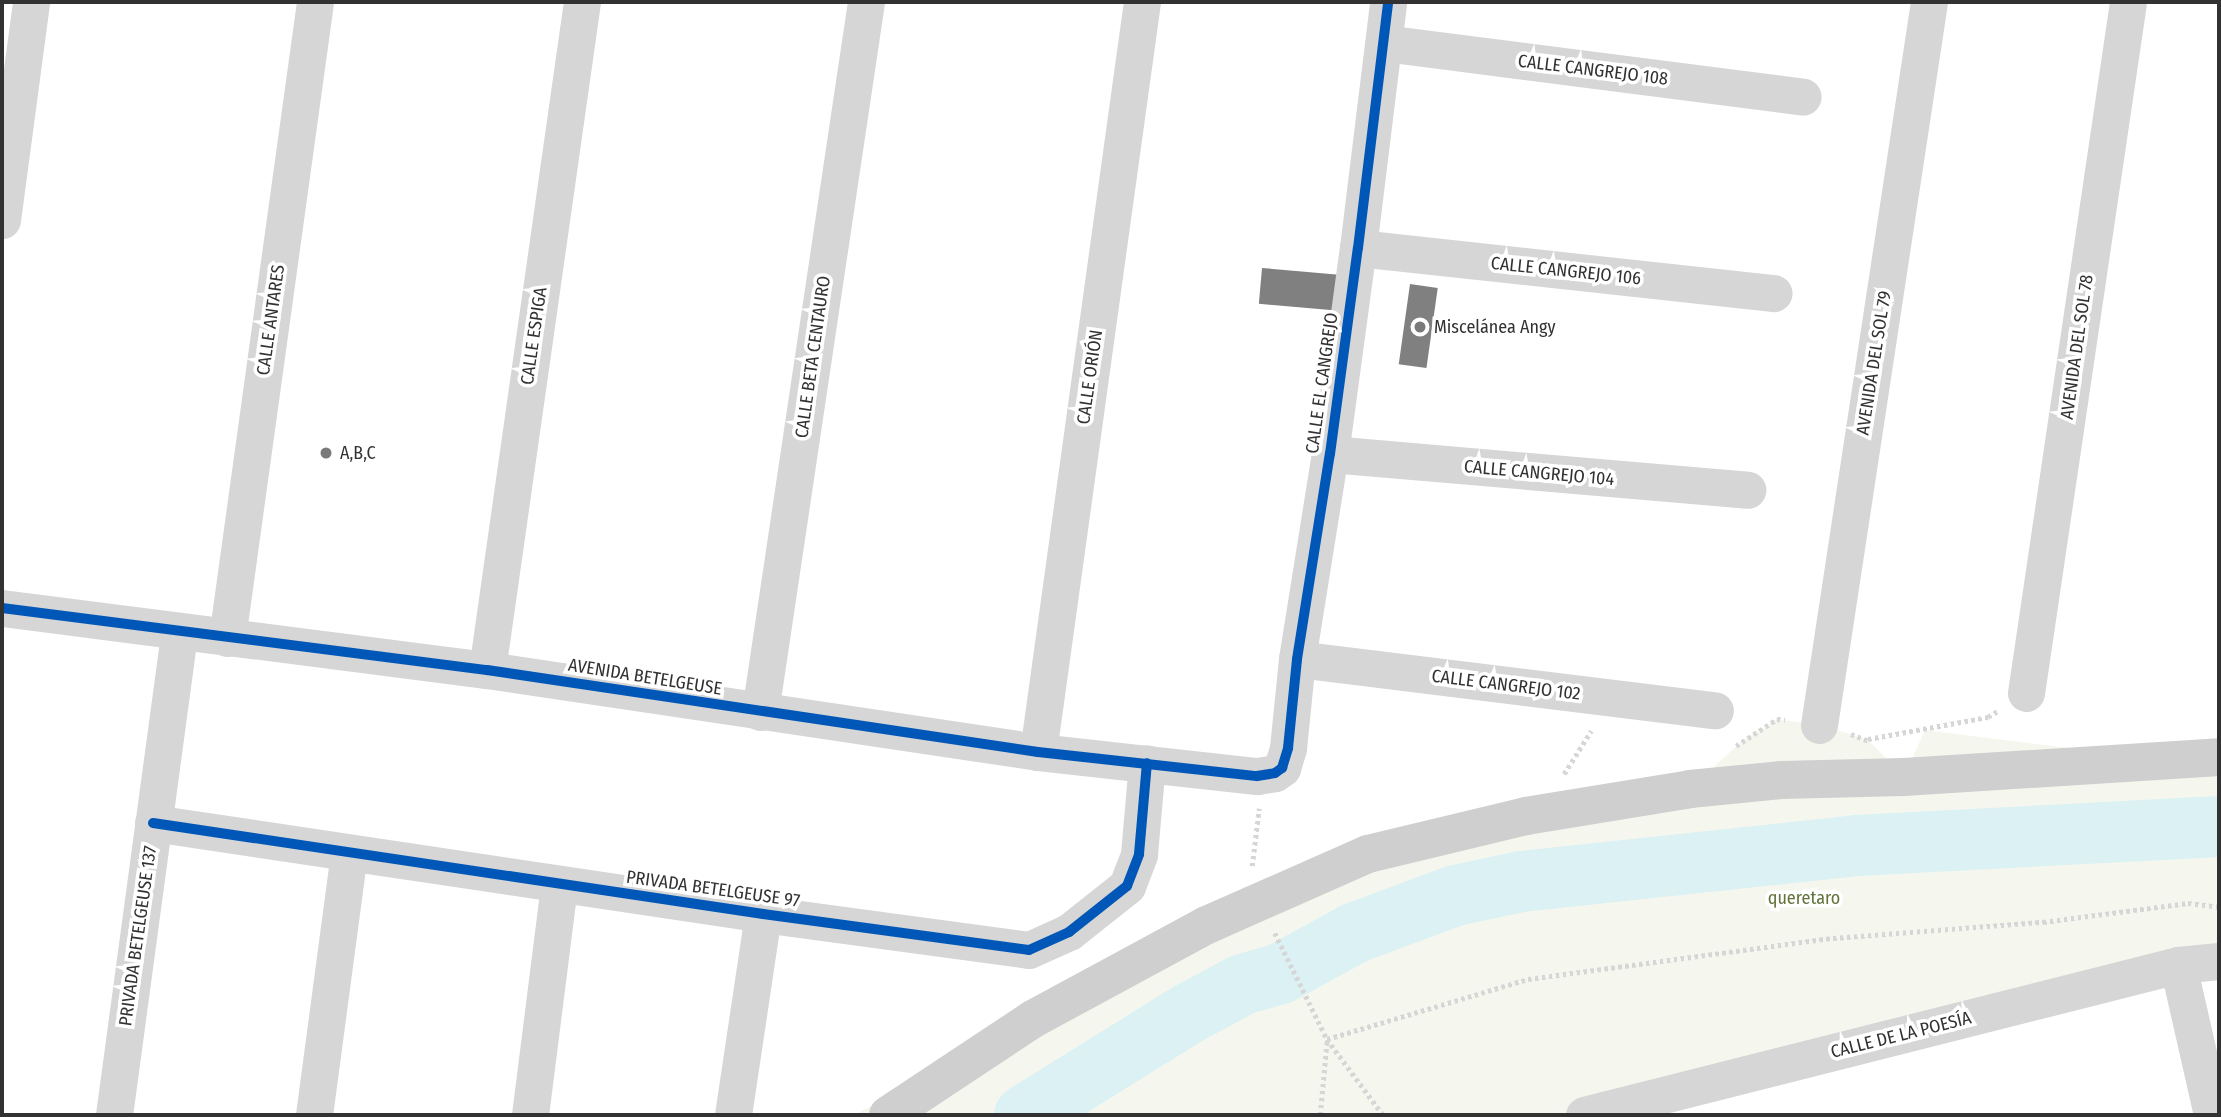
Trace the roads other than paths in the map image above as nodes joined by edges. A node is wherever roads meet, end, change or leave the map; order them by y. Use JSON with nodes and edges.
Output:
{"nodes":[{"id":1,"x":31,"y":2,"type":"edge"},
{"id":2,"x":315,"y":2,"type":"edge"},
{"id":3,"x":582,"y":2,"type":"edge"},
{"id":4,"x":866,"y":2,"type":"edge"},
{"id":5,"x":1142,"y":2,"type":"edge"},
{"id":6,"x":1388,"y":2,"type":"edge"},
{"id":7,"x":1929,"y":2,"type":"edge"},
{"id":8,"x":2128,"y":2,"type":"edge"},
{"id":9,"x":1384,"y":43,"type":"junction"},
{"id":10,"x":1803,"y":97,"type":"dead end"},
{"id":11,"x":2,"y":220,"type":"edge"},
{"id":12,"x":1358,"y":248,"type":"junction"},
{"id":13,"x":1774,"y":293,"type":"dead end"},
{"id":14,"x":1330,"y":454,"type":"junction"},
{"id":15,"x":1747,"y":490,"type":"dead end"},
{"id":16,"x":2,"y":608,"type":"edge"},
{"id":17,"x":179,"y":632,"type":"junction"},
{"id":18,"x":227,"y":638,"type":"junction"},
{"id":19,"x":1297,"y":659,"type":"junction"},
{"id":20,"x":487,"y":670,"type":"junction"},
{"id":21,"x":2026,"y":693,"type":"road end"},
{"id":22,"x":1715,"y":710,"type":"dead end"},
{"id":23,"x":760,"y":712,"type":"junction"},
{"id":24,"x":1819,"y":725,"type":"dead end"},
{"id":25,"x":1038,"y":752,"type":"junction"},
{"id":26,"x":2219,"y":757,"type":"edge"},
{"id":27,"x":1147,"y":763,"type":"junction"},
{"id":28,"x":1269,"y":772,"type":"joint"},
{"id":29,"x":152,"y":823,"type":"junction"},
{"id":30,"x":349,"y":854,"type":"junction"},
{"id":31,"x":559,"y":885,"type":"junction"},
{"id":32,"x":763,"y":914,"type":"junction"},
{"id":33,"x":2219,"y":961,"type":"edge"},
{"id":34,"x":2178,"y":965,"type":"junction"},
{"id":35,"x":114,"y":1115,"type":"edge"},
{"id":36,"x":314,"y":1115,"type":"edge"},
{"id":37,"x":530,"y":1115,"type":"edge"},
{"id":38,"x":733,"y":1115,"type":"edge"},
{"id":39,"x":888,"y":1115,"type":"edge"},
{"id":40,"x":1584,"y":1115,"type":"edge"},
{"id":41,"x":2212,"y":1115,"type":"edge"}],
"edges":[{"from":1,"to":11,"type":"street"},
{"from":2,"to":18,"type":"street","name":"CALLE ANTARES"},
{"from":3,"to":20,"type":"street","name":"CALLE ESPIGA"},
{"from":4,"to":23,"type":"street","name":"CALLE BETA CENTAURO"},
{"from":5,"to":25,"type":"street","name":"CALLE ORIÓN"},
{"from":6,"to":9,"type":"street","name":"CALLE EL CANGREJO"},
{"from":7,"to":24,"type":"street","name":"AVENIDA DEL SOL 79"},
{"from":8,"to":21,"type":"street","name":"AVENIDA DEL SOL 78"},
{"from":9,"to":10,"type":"street","name":"CALLE CANGREJO 108"},
{"from":9,"to":12,"type":"street","name":"CALLE EL CANGREJO"},
{"from":12,"to":13,"type":"street","name":"CALLE CANGREJO 106"},
{"from":12,"to":14,"type":"street","name":"CALLE EL CANGREJO"},
{"from":14,"to":15,"type":"street","name":"CALLE CANGREJO 104"},
{"from":14,"to":19,"type":"street","name":"CALLE EL CANGREJO"},
{"from":16,"to":17,"type":"street","name":"AVENIDA BETELGEUSE"},
{"from":17,"to":18,"type":"street","name":"AVENIDA BETELGEUSE"},
{"from":17,"to":29,"type":"street","name":"PRIVADA BETELGEUSE 137"},
{"from":18,"to":20,"type":"street","name":"AVENIDA BETELGEUSE"},
{"from":19,"to":22,"type":"street","name":"CALLE CANGREJO 102"},
{"from":19,"to":28,"type":"street","name":"CALLE EL CANGREJO"},
{"from":20,"to":23,"type":"street","name":"AVENIDA BETELGEUSE"},
{"from":23,"to":25,"type":"street","name":"AVENIDA BETELGEUSE"},
{"from":25,"to":27,"type":"street","name":"AVENIDA BETELGEUSE"},
{"from":26,"to":39,"type":"main road"},
{"from":27,"to":28,"type":"street","name":"AVENIDA BETELGEUSE"},
{"from":27,"to":32,"type":"street","name":"PRIVADA BETELGEUSE 97"},
{"from":29,"to":30,"type":"street","name":"PRIVADA BETELGEUSE 97"},
{"from":29,"to":35,"type":"street","name":"PRIVADA BETELGEUSE 137"},
{"from":30,"to":31,"type":"street","name":"PRIVADA BETELGEUSE 97"},
{"from":30,"to":36,"type":"street"},
{"from":31,"to":32,"type":"street","name":"PRIVADA BETELGEUSE 97"},
{"from":31,"to":37,"type":"street"},
{"from":32,"to":38,"type":"street","name":"PRIVADA BETELGEUSE 97"},
{"from":33,"to":34,"type":"street","name":"CALLE DE LA POESÍA"},
{"from":34,"to":40,"type":"street","name":"CALLE DE LA POESÍA"},
{"from":34,"to":41,"type":"street"}]}
